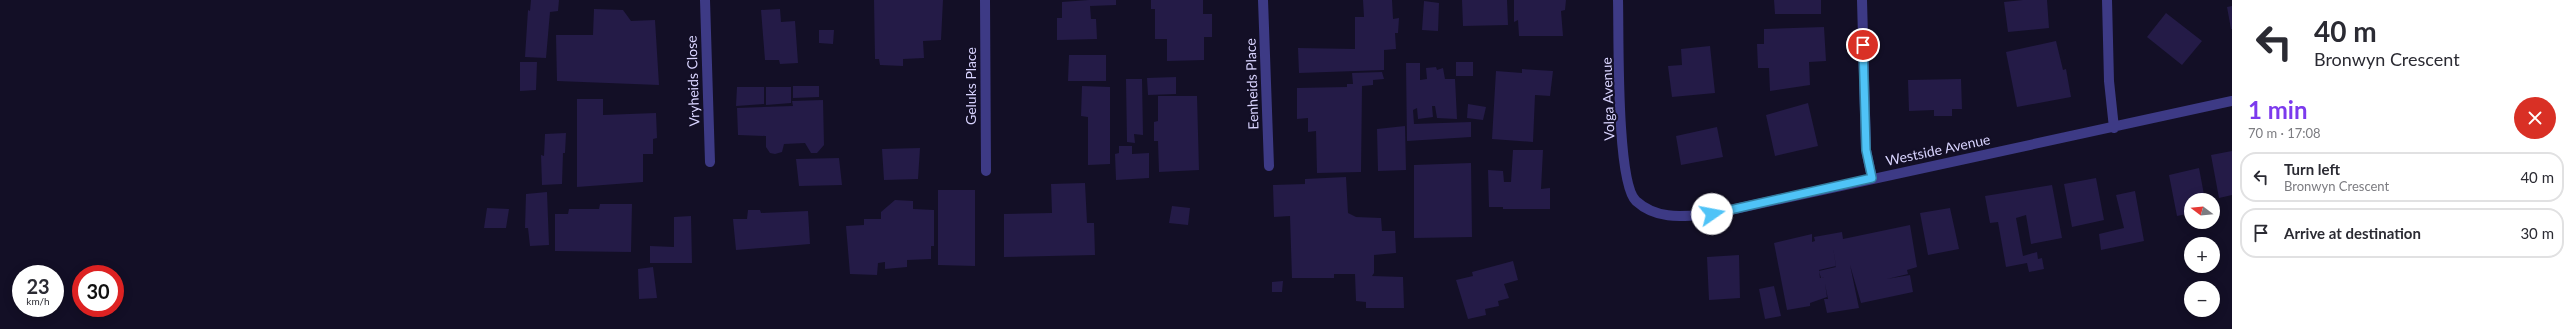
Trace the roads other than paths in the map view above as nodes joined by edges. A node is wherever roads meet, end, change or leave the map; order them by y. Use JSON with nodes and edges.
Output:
{"nodes":[{"id":1,"x":705,"y":0,"type":"edge"},
{"id":2,"x":985,"y":0,"type":"edge"},
{"id":3,"x":1263,"y":0,"type":"edge"},
{"id":4,"x":1618,"y":0,"type":"edge"},
{"id":5,"x":1862,"y":0,"type":"edge"},
{"id":6,"x":2107,"y":0,"type":"edge"},
{"id":7,"x":2232,"y":101,"type":"edge"},
{"id":8,"x":2114,"y":128,"type":"junction"},
{"id":9,"x":710,"y":162,"type":"dead end"},
{"id":10,"x":1269,"y":166,"type":"dead end"},
{"id":11,"x":986,"y":171,"type":"dead end"},
{"id":12,"x":1872,"y":178,"type":"junction"},
{"id":13,"x":1631,"y":196,"type":"joint"}],
"edges":[{"from":1,"to":9,"type":"street","name":"Vryheids Close"},
{"from":2,"to":11,"type":"street","name":"Geluks Place"},
{"from":3,"to":10,"type":"street","name":"Eenheids Place"},
{"from":4,"to":13,"type":"street","name":"Volga Avenue"},
{"from":5,"to":12,"type":"street"},
{"from":6,"to":8,"type":"street"},
{"from":7,"to":8,"type":"street","name":"Westside Avenue"},
{"from":8,"to":12,"type":"street","name":"Westside Avenue"},
{"from":12,"to":13,"type":"street","name":"Westside Avenue"}]}
